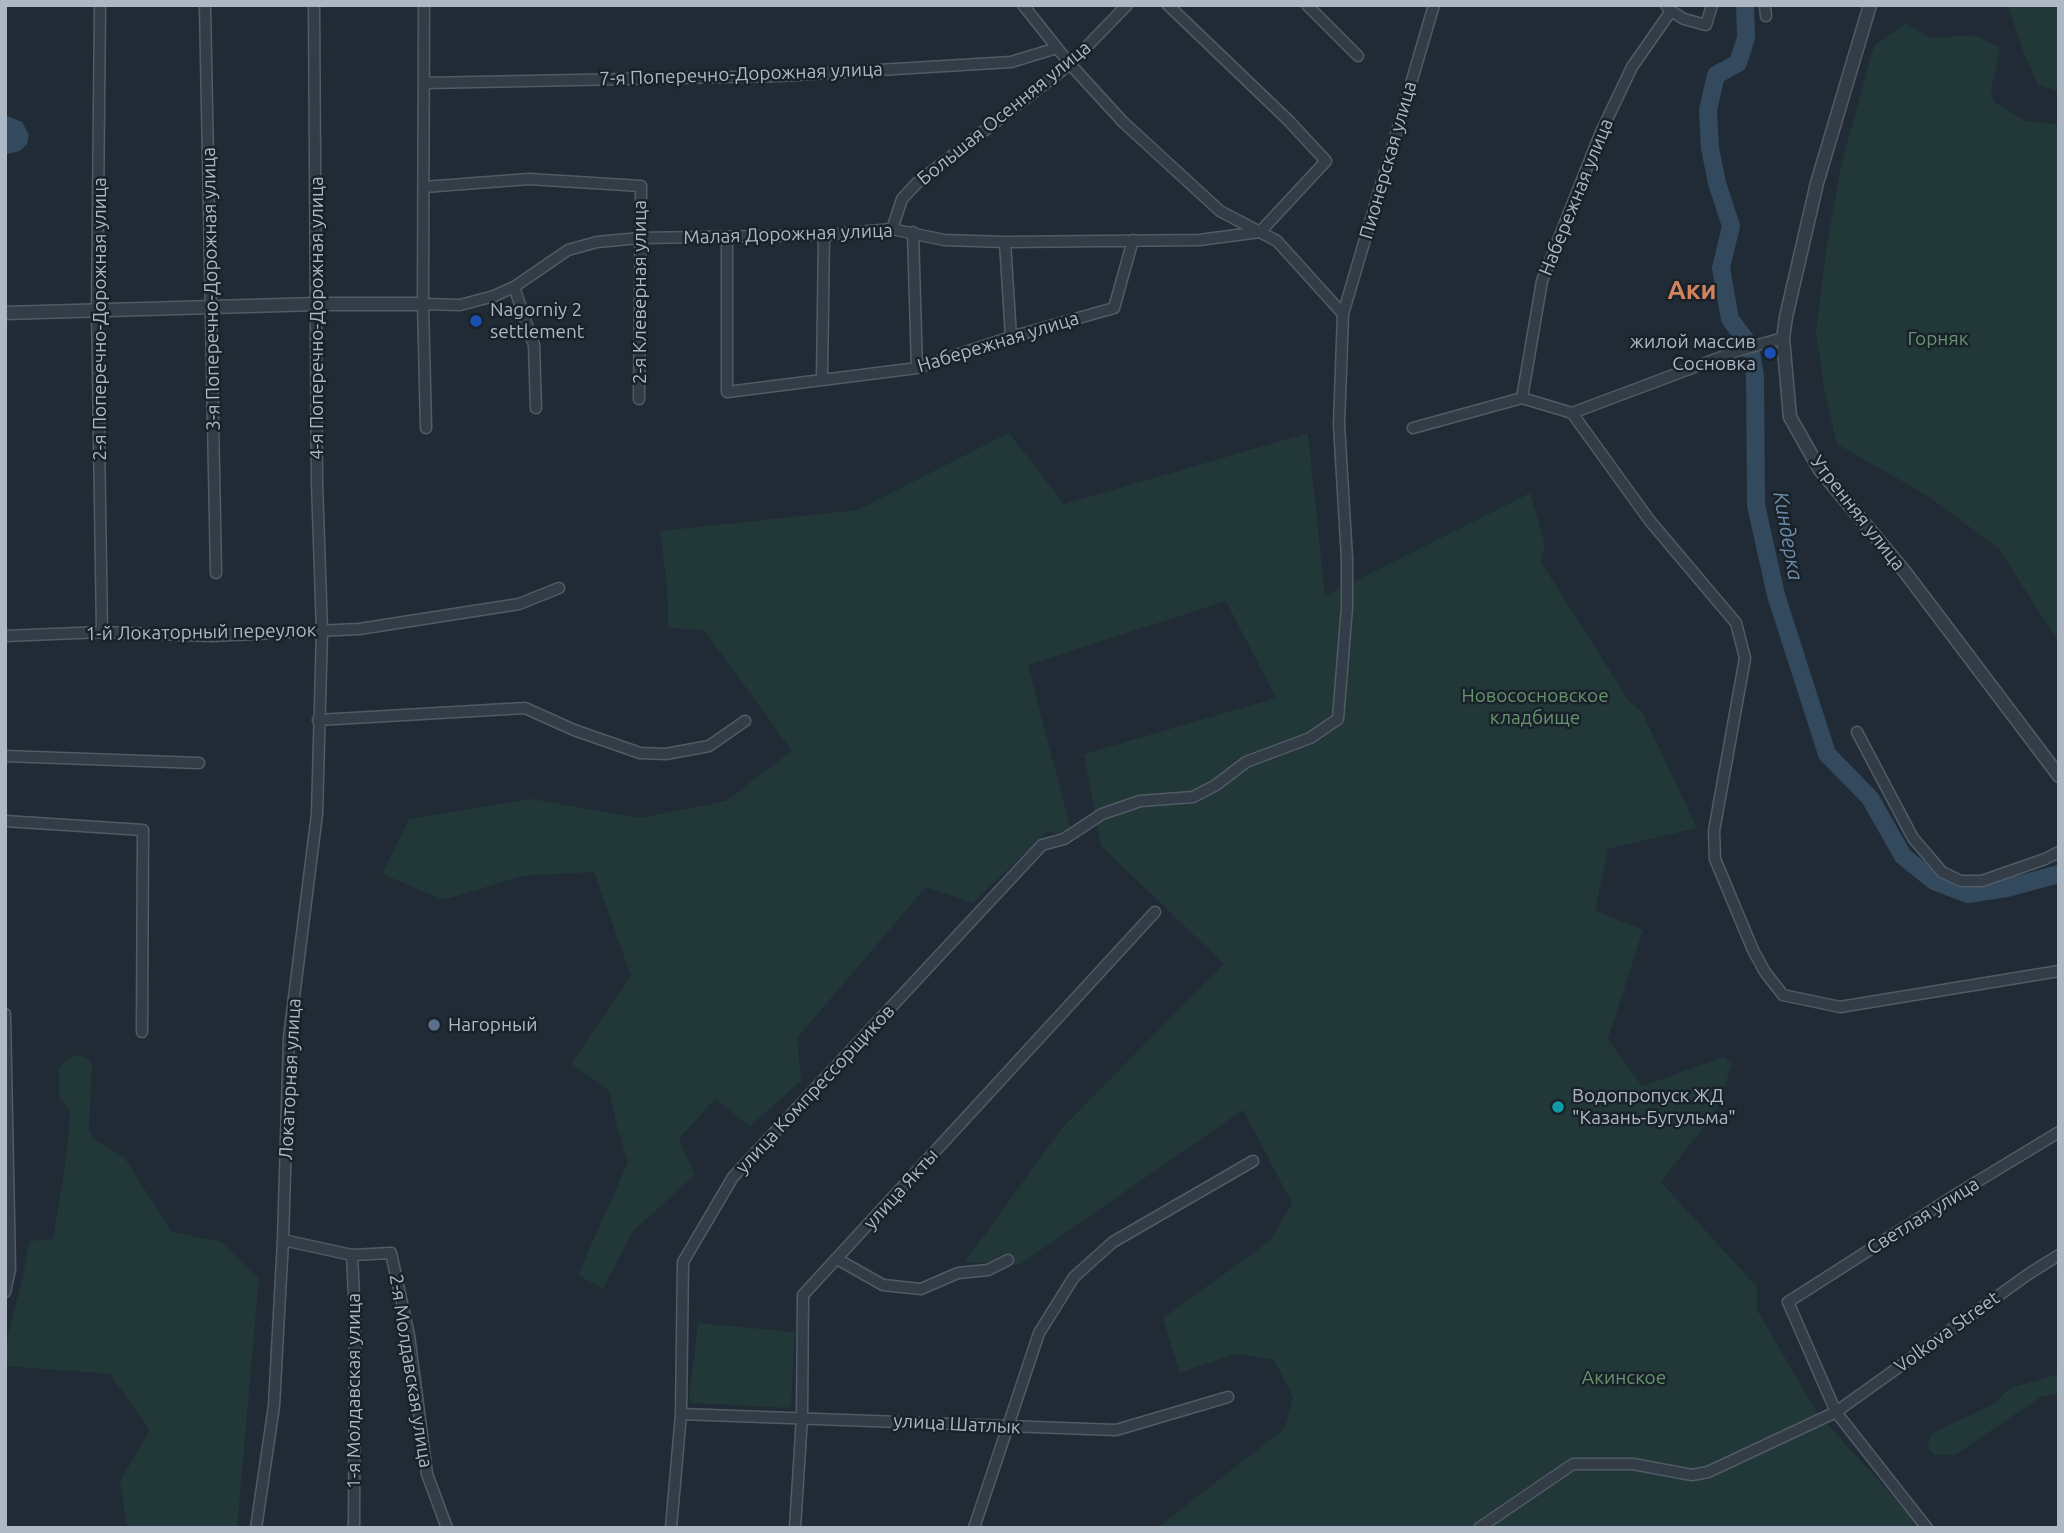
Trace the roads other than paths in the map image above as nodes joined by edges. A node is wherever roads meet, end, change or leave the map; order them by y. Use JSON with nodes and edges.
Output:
{"nodes":[{"id":1,"x":100,"y":5,"type":"edge"},
{"id":2,"x":205,"y":5,"type":"edge"},
{"id":3,"x":314,"y":5,"type":"edge"},
{"id":4,"x":424,"y":5,"type":"edge"},
{"id":5,"x":1023,"y":5,"type":"edge"},
{"id":6,"x":1127,"y":5,"type":"edge"},
{"id":7,"x":1168,"y":5,"type":"edge"},
{"id":8,"x":1307,"y":5,"type":"edge"},
{"id":9,"x":1433,"y":5,"type":"edge"},
{"id":10,"x":1713,"y":5,"type":"edge"},
{"id":11,"x":1870,"y":5,"type":"edge"},
{"id":12,"x":1669,"y":8,"type":"edge"},
{"id":13,"x":1057,"y":48,"type":"junction"},
{"id":14,"x":1357,"y":56,"type":"dead end"},
{"id":15,"x":1070,"y":64,"type":"junction"},
{"id":16,"x":424,"y":83,"type":"junction"},
{"id":17,"x":425,"y":187,"type":"junction"},
{"id":18,"x":892,"y":229,"type":"junction"},
{"id":19,"x":913,"y":232,"type":"junction"},
{"id":20,"x":1259,"y":232,"type":"junction"},
{"id":21,"x":824,"y":235,"type":"junction"},
{"id":22,"x":640,"y":238,"type":"junction"},
{"id":23,"x":727,"y":238,"type":"junction"},
{"id":24,"x":1133,"y":240,"type":"junction"},
{"id":25,"x":1005,"y":242,"type":"junction"},
{"id":26,"x":514,"y":287,"type":"junction"},
{"id":27,"x":317,"y":304,"type":"junction"},
{"id":28,"x":423,"y":304,"type":"junction"},
{"id":29,"x":212,"y":307,"type":"junction"},
{"id":30,"x":97,"y":310,"type":"junction"},
{"id":31,"x":5,"y":313,"type":"edge"},
{"id":32,"x":1343,"y":314,"type":"junction"},
{"id":33,"x":1011,"y":337,"type":"junction"},
{"id":34,"x":1783,"y":338,"type":"junction"},
{"id":35,"x":917,"y":368,"type":"junction"},
{"id":36,"x":822,"y":380,"type":"junction"},
{"id":37,"x":1522,"y":398,"type":"junction"},
{"id":38,"x":639,"y":399,"type":"dead end"},
{"id":39,"x":536,"y":408,"type":"dead end"},
{"id":40,"x":1572,"y":413,"type":"junction"},
{"id":41,"x":426,"y":428,"type":"dead end"},
{"id":42,"x":1413,"y":428,"type":"dead end"},
{"id":43,"x":216,"y":573,"type":"dead end"},
{"id":44,"x":559,"y":588,"type":"dead end"},
{"id":45,"x":322,"y":631,"type":"junction"},
{"id":46,"x":102,"y":632,"type":"junction"},
{"id":47,"x":5,"y":636,"type":"edge"},
{"id":48,"x":318,"y":720,"type":"junction"},
{"id":49,"x":745,"y":721,"type":"dead end"},
{"id":50,"x":1857,"y":732,"type":"dead end"},
{"id":51,"x":5,"y":756,"type":"edge"},
{"id":52,"x":199,"y":763,"type":"dead end"},
{"id":53,"x":2059,"y":776,"type":"edge"},
{"id":54,"x":1101,"y":814,"type":"joint"},
{"id":55,"x":5,"y":821,"type":"edge"},
{"id":56,"x":2059,"y":852,"type":"edge"},
{"id":57,"x":1155,"y":912,"type":"dead end"},
{"id":58,"x":2059,"y":971,"type":"edge"},
{"id":59,"x":5,"y":1014,"type":"edge"},
{"id":60,"x":142,"y":1032,"type":"dead end"},
{"id":61,"x":2059,"y":1132,"type":"edge"},
{"id":62,"x":1253,"y":1161,"type":"dead end"},
{"id":63,"x":283,"y":1240,"type":"junction"},
{"id":64,"x":352,"y":1255,"type":"junction"},
{"id":65,"x":2059,"y":1255,"type":"edge"},
{"id":66,"x":837,"y":1259,"type":"junction"},
{"id":67,"x":1008,"y":1260,"type":"dead end"},
{"id":68,"x":5,"y":1292,"type":"edge"},
{"id":69,"x":1228,"y":1397,"type":"dead end"},
{"id":70,"x":1836,"y":1412,"type":"junction"},
{"id":71,"x":681,"y":1414,"type":"junction"},
{"id":72,"x":802,"y":1417,"type":"junction"},
{"id":73,"x":1007,"y":1426,"type":"junction"},
{"id":74,"x":256,"y":1528,"type":"edge"},
{"id":75,"x":354,"y":1528,"type":"edge"},
{"id":76,"x":447,"y":1528,"type":"edge"},
{"id":77,"x":671,"y":1528,"type":"edge"},
{"id":78,"x":795,"y":1528,"type":"edge"},
{"id":79,"x":974,"y":1528,"type":"edge"},
{"id":80,"x":1479,"y":1528,"type":"edge"},
{"id":81,"x":1927,"y":1528,"type":"edge"}],
"edges":[{"from":1,"to":30,"type":"street","name":"2-я Поперечно-Дорожная улица"},
{"from":2,"to":29,"type":"street","name":"3-я Поперечно-Дорожная улица"},
{"from":3,"to":27,"type":"street","name":"4-я Поперечно-Дорожная улица"},
{"from":4,"to":16,"type":"street"},
{"from":5,"to":13,"type":"street"},
{"from":6,"to":15,"type":"street","name":"Большая Осенняя улица"},
{"from":7,"to":20,"type":"street"},
{"from":8,"to":14,"type":"street"},
{"from":9,"to":32,"type":"street","name":"Пионерская улица"},
{"from":10,"to":12,"type":"street","name":"Набережная улица"},
{"from":11,"to":34,"type":"street","name":"Утренняя улица"},
{"from":12,"to":37,"type":"street","name":"Набережная улица"},
{"from":13,"to":15,"type":"street"},
{"from":13,"to":16,"type":"street","name":"7-я Поперечно-Дорожная улица"},
{"from":15,"to":18,"type":"street","name":"Большая Осенняя улица"},
{"from":15,"to":20,"type":"street"},
{"from":16,"to":17,"type":"street"},
{"from":17,"to":22,"type":"street","name":"2-я Клеверная улица"},
{"from":17,"to":28,"type":"street"},
{"from":18,"to":19,"type":"street","name":"Малая Дорожная улица"},
{"from":18,"to":21,"type":"street","name":"Малая Дорожная улица"},
{"from":19,"to":25,"type":"street","name":"Малая Дорожная улица"},
{"from":19,"to":35,"type":"street"},
{"from":20,"to":24,"type":"street","name":"Малая Дорожная улица"},
{"from":20,"to":32,"type":"street"},
{"from":21,"to":23,"type":"street","name":"Малая Дорожная улица"},
{"from":21,"to":36,"type":"street"},
{"from":22,"to":23,"type":"street","name":"Малая Дорожная улица"},
{"from":22,"to":26,"type":"street","name":"Малая Дорожная улица"},
{"from":22,"to":38,"type":"street","name":"2-я Клеверная улица"},
{"from":23,"to":36,"type":"street","name":"Набережная улица"},
{"from":24,"to":25,"type":"street","name":"Малая Дорожная улица"},
{"from":24,"to":33,"type":"street","name":"Набережная улица"},
{"from":25,"to":33,"type":"street"},
{"from":26,"to":28,"type":"street","name":"Малая Дорожная улица"},
{"from":26,"to":39,"type":"street"},
{"from":27,"to":28,"type":"street"},
{"from":27,"to":29,"type":"street"},
{"from":27,"to":45,"type":"street","name":"4-я Поперечно-Дорожная улица"},
{"from":28,"to":41,"type":"street"},
{"from":29,"to":30,"type":"street"},
{"from":29,"to":43,"type":"street","name":"3-я Поперечно-Дорожная улица"},
{"from":30,"to":31,"type":"street"},
{"from":30,"to":46,"type":"street","name":"2-я Поперечно-Дорожная улица"},
{"from":32,"to":54,"type":"street","name":"Пионерская улица"},
{"from":33,"to":35,"type":"street","name":"Набережная улица"},
{"from":34,"to":40,"type":"street"},
{"from":34,"to":53,"type":"street","name":"Утренняя улица"},
{"from":35,"to":36,"type":"street","name":"Набережная улица"},
{"from":37,"to":40,"type":"street"},
{"from":37,"to":42,"type":"street"},
{"from":40,"to":58,"type":"street"},
{"from":44,"to":45,"type":"street","name":"1-й Локаторный переулок"},
{"from":45,"to":46,"type":"street","name":"1-й Локаторный переулок"},
{"from":45,"to":48,"type":"street","name":"Локаторная улица"},
{"from":46,"to":47,"type":"street","name":"1-й Локаторный переулок"},
{"from":48,"to":49,"type":"street"},
{"from":48,"to":63,"type":"street","name":"Локаторная улица"},
{"from":50,"to":56,"type":"street"},
{"from":51,"to":52,"type":"street"},
{"from":54,"to":71,"type":"street","name":"улица Компрессорщиков"},
{"from":55,"to":60,"type":"street"},
{"from":57,"to":66,"type":"street","name":"улица Якты"},
{"from":59,"to":68,"type":"street"},
{"from":61,"to":70,"type":"street","name":"Светлая улица"},
{"from":62,"to":73,"type":"street"},
{"from":63,"to":64,"type":"street"},
{"from":63,"to":74,"type":"street","name":"Локаторная улица"},
{"from":64,"to":75,"type":"street","name":"1-я Молдавская улица"},
{"from":64,"to":76,"type":"street","name":"2-я Молдавская улица"},
{"from":65,"to":70,"type":"street","name":"Volkova Street"},
{"from":66,"to":67,"type":"street"},
{"from":66,"to":72,"type":"street","name":"улица Якты"},
{"from":69,"to":73,"type":"street","name":"улица Шатлык"},
{"from":70,"to":80,"type":"street","name":"Volkova Street"},
{"from":70,"to":81,"type":"street"},
{"from":71,"to":72,"type":"street","name":"улица Шатлык"},
{"from":71,"to":77,"type":"street","name":"улица Компрессорщиков"},
{"from":72,"to":73,"type":"street","name":"улица Шатлык"},
{"from":72,"to":78,"type":"street","name":"улица Якты"},
{"from":73,"to":79,"type":"street"}]}
